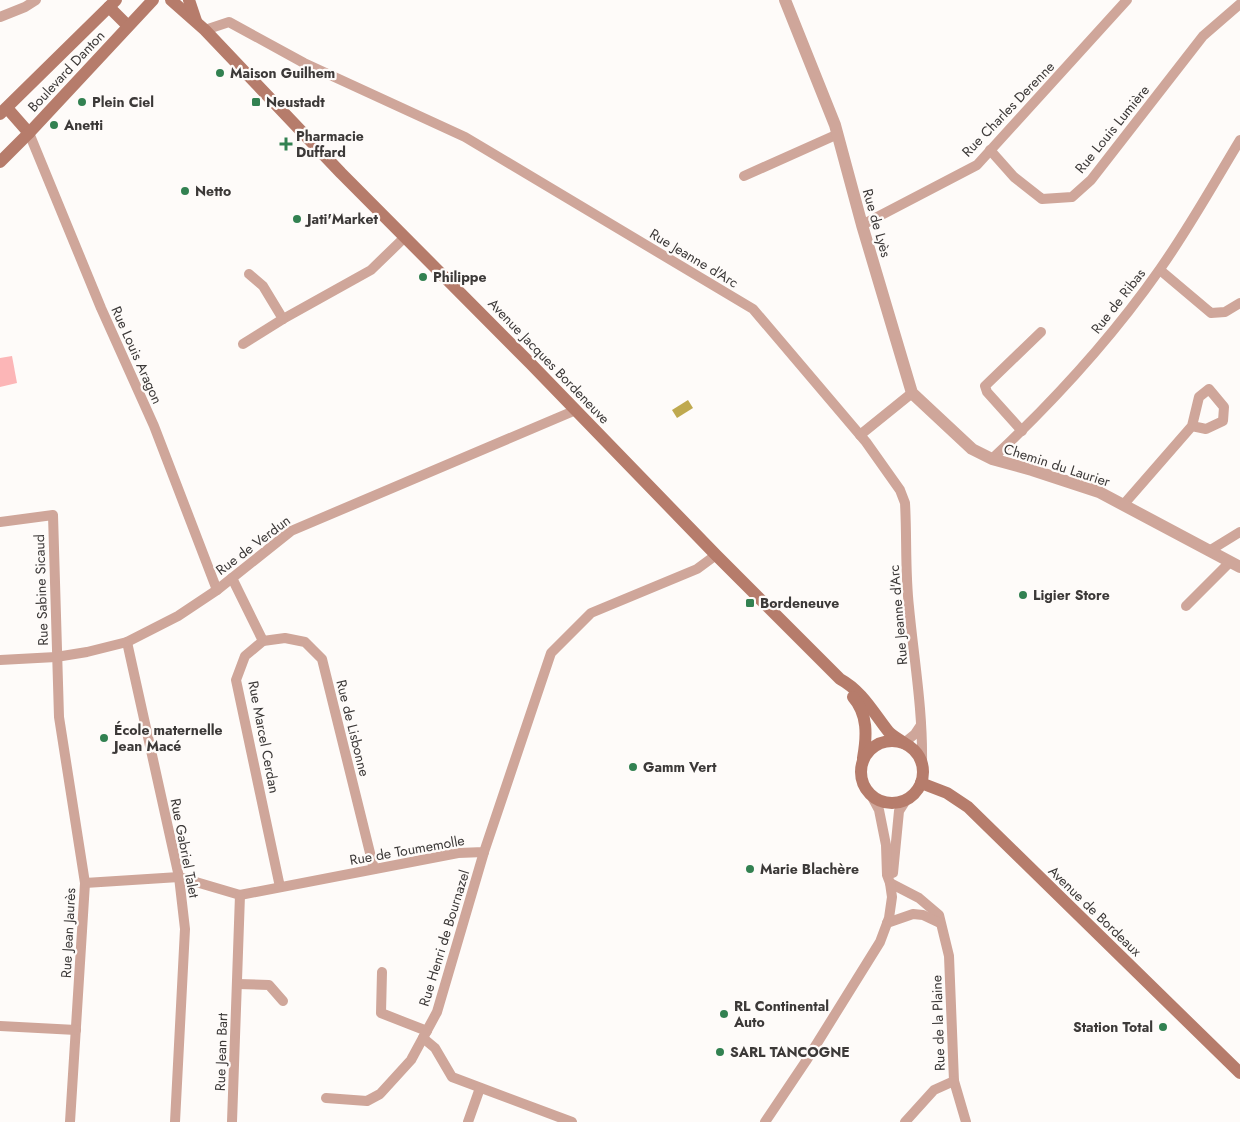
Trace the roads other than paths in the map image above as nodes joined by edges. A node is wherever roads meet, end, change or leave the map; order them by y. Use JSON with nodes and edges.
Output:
{"nodes":[{"id":1,"x":36,"y":0,"type":"edge"},
{"id":2,"x":152,"y":0,"type":"edge"},
{"id":3,"x":171,"y":0,"type":"edge"},
{"id":4,"x":189,"y":0,"type":"edge"},
{"id":5,"x":784,"y":0,"type":"edge"},
{"id":6,"x":1127,"y":0,"type":"edge"},
{"id":7,"x":112,"y":4,"type":"edge"},
{"id":8,"x":1240,"y":4,"type":"edge"},
{"id":9,"x":0,"y":18,"type":"edge"},
{"id":10,"x":201,"y":25,"type":"junction"},
{"id":11,"x":128,"y":26,"type":"junction"},
{"id":12,"x":4,"y":111,"type":"edge"},
{"id":13,"x":29,"y":133,"type":"junction"},
{"id":14,"x":838,"y":134,"type":"junction"},
{"id":15,"x":1240,"y":140,"type":"edge"},
{"id":16,"x":990,"y":150,"type":"junction"},
{"id":17,"x":2,"y":157,"type":"edge"},
{"id":18,"x":744,"y":176,"type":"dead end"},
{"id":19,"x":862,"y":225,"type":"junction"},
{"id":20,"x":405,"y":237,"type":"junction"},
{"id":21,"x":1160,"y":270,"type":"junction"},
{"id":22,"x":248,"y":274,"type":"dead end"},
{"id":23,"x":1240,"y":303,"type":"edge"},
{"id":24,"x":283,"y":319,"type":"junction"},
{"id":25,"x":1041,"y":332,"type":"dead end"},
{"id":26,"x":243,"y":344,"type":"dead end"},
{"id":27,"x":912,"y":393,"type":"junction"},
{"id":28,"x":576,"y":410,"type":"junction"},
{"id":29,"x":1192,"y":426,"type":"dead end"},
{"id":30,"x":1022,"y":432,"type":"junction"},
{"id":31,"x":860,"y":435,"type":"junction"},
{"id":32,"x":992,"y":459,"type":"junction"},
{"id":33,"x":1124,"y":504,"type":"junction"},
{"id":34,"x":0,"y":522,"type":"edge"},
{"id":35,"x":1240,"y":532,"type":"edge"},
{"id":36,"x":1209,"y":551,"type":"junction"},
{"id":37,"x":716,"y":555,"type":"junction"},
{"id":38,"x":1235,"y":565,"type":"edge"},
{"id":39,"x":232,"y":578,"type":"junction"},
{"id":40,"x":217,"y":590,"type":"junction"},
{"id":41,"x":1186,"y":606,"type":"dead end"},
{"id":42,"x":263,"y":641,"type":"junction"},
{"id":43,"x":127,"y":642,"type":"junction"},
{"id":44,"x":56,"y":657,"type":"junction"},
{"id":45,"x":0,"y":660,"type":"edge"},
{"id":46,"x":840,"y":678,"type":"junction"},
{"id":47,"x":921,"y":725,"type":"junction"},
{"id":48,"x":904,"y":743,"type":"junction"},
{"id":49,"x":862,"y":761,"type":"junction"},
{"id":50,"x":922,"y":764,"type":"junction"},
{"id":51,"x":921,"y":783,"type":"junction"},
{"id":52,"x":872,"y":796,"type":"junction"},
{"id":53,"x":906,"y":800,"type":"junction"},
{"id":54,"x":484,"y":852,"type":"junction"},
{"id":55,"x":374,"y":869,"type":"junction"},
{"id":56,"x":179,"y":877,"type":"junction"},
{"id":57,"x":86,"y":883,"type":"junction"},
{"id":58,"x":890,"y":883,"type":"junction"},
{"id":59,"x":280,"y":887,"type":"junction"},
{"id":60,"x":240,"y":895,"type":"junction"},
{"id":61,"x":940,"y":922,"type":"junction"},
{"id":62,"x":887,"y":923,"type":"junction"},
{"id":63,"x":382,"y":972,"type":"dead end"},
{"id":64,"x":237,"y":984,"type":"junction"},
{"id":65,"x":283,"y":1002,"type":"dead end"},
{"id":66,"x":0,"y":1026,"type":"edge"},
{"id":67,"x":76,"y":1030,"type":"junction"},
{"id":68,"x":425,"y":1034,"type":"junction"},
{"id":69,"x":1240,"y":1073,"type":"edge"},
{"id":70,"x":954,"y":1081,"type":"junction"},
{"id":71,"x":480,"y":1088,"type":"junction"},
{"id":72,"x":326,"y":1098,"type":"dead end"},
{"id":73,"x":70,"y":1122,"type":"edge"},
{"id":74,"x":175,"y":1122,"type":"edge"},
{"id":75,"x":232,"y":1122,"type":"edge"},
{"id":76,"x":468,"y":1122,"type":"edge"},
{"id":77,"x":569,"y":1122,"type":"edge"},
{"id":78,"x":765,"y":1122,"type":"edge"},
{"id":79,"x":905,"y":1122,"type":"edge"},
{"id":80,"x":966,"y":1122,"type":"edge"}],
"edges":[{"from":1,"to":9,"type":"street"},
{"from":2,"to":11,"type":"main road","name":"Boulevard Danton"},
{"from":3,"to":10,"type":"main road","name":"Avenue Jacques Bordeneuve"},
{"from":4,"to":10,"type":"main road"},
{"from":5,"to":14,"type":"street","name":"Rue de Lyès"},
{"from":6,"to":16,"type":"street","name":"Rue Charles Derenne"},
{"from":7,"to":11,"type":"main road"},
{"from":7,"to":12,"type":"main road","name":"Boulevard Danton"},
{"from":8,"to":16,"type":"street","name":"Rue Louis Lumière"},
{"from":10,"to":20,"type":"main road","name":"Avenue Jacques Bordeneuve"},
{"from":10,"to":31,"type":"street","name":"Rue Jeanne d'Arc"},
{"from":11,"to":13,"type":"main road","name":"Boulevard Danton"},
{"from":12,"to":13,"type":"main road"},
{"from":13,"to":17,"type":"main road","name":"Boulevard Danton"},
{"from":13,"to":40,"type":"street","name":"Rue Louis Aragon"},
{"from":14,"to":18,"type":"street"},
{"from":14,"to":19,"type":"street","name":"Rue de Lyès"},
{"from":15,"to":21,"type":"street","name":"Rue de Ribas"},
{"from":16,"to":19,"type":"street","name":"Rue Charles Derenne"},
{"from":19,"to":27,"type":"street","name":"Rue de Lyès"},
{"from":20,"to":24,"type":"street"},
{"from":20,"to":28,"type":"main road","name":"Avenue Jacques Bordeneuve"},
{"from":21,"to":23,"type":"street"},
{"from":21,"to":30,"type":"street","name":"Rue de Ribas"},
{"from":22,"to":24,"type":"street"},
{"from":24,"to":26,"type":"street"},
{"from":25,"to":30,"type":"street"},
{"from":27,"to":31,"type":"street"},
{"from":27,"to":32,"type":"street","name":"Chemin du Laurier"},
{"from":28,"to":37,"type":"main road","name":"Avenue Jacques Bordeneuve"},
{"from":28,"to":39,"type":"street","name":"Rue de Verdun"},
{"from":29,"to":33,"type":"street"},
{"from":30,"to":32,"type":"street","name":"Rue de Ribas"},
{"from":31,"to":47,"type":"street","name":"Rue Jeanne d'Arc"},
{"from":32,"to":33,"type":"street","name":"Chemin du Laurier"},
{"from":33,"to":36,"type":"street","name":"Chemin du Laurier"},
{"from":34,"to":44,"type":"street","name":"Rue Sabine Sicaud"},
{"from":35,"to":36,"type":"street"},
{"from":36,"to":38,"type":"street","name":"Chemin du Laurier"},
{"from":37,"to":46,"type":"main road","name":"Avenue Jacques Bordeneuve"},
{"from":37,"to":54,"type":"street","name":"Rue de Toumemolle"},
{"from":38,"to":41,"type":"street","name":"Chemin du Laurier"},
{"from":39,"to":40,"type":"street","name":"Rue de Verdun"},
{"from":39,"to":42,"type":"street"},
{"from":40,"to":43,"type":"street","name":"Rue de Verdun"},
{"from":42,"to":55,"type":"street","name":"Rue de Lisbonne"},
{"from":42,"to":59,"type":"street","name":"Rue Marcel Cerdan"},
{"from":43,"to":44,"type":"street","name":"Rue de Verdun"},
{"from":43,"to":56,"type":"street","name":"Rue Gabriel Talet"},
{"from":44,"to":45,"type":"street","name":"Rue de Verdun"},
{"from":44,"to":57,"type":"street","name":"Rue Jean Jaurès"},
{"from":46,"to":48,"type":"main road","name":"Avenue Jacques Bordeneuve"},
{"from":46,"to":49,"type":"main road","name":"Avenue Jacques Bordeneuve"},
{"from":47,"to":48,"type":"street"},
{"from":47,"to":50,"type":"street","name":"Rue Jeanne d'Arc"},
{"from":48,"to":49,"type":"main road"},
{"from":48,"to":50,"type":"main road"},
{"from":49,"to":52,"type":"main road"},
{"from":50,"to":51,"type":"main road"},
{"from":51,"to":53,"type":"main road"},
{"from":51,"to":69,"type":"main road","name":"Avenue de Bordeaux"},
{"from":52,"to":53,"type":"main road"},
{"from":52,"to":58,"type":"street"},
{"from":53,"to":58,"type":"street"},
{"from":54,"to":55,"type":"street","name":"Rue de Toumemolle"},
{"from":54,"to":68,"type":"street","name":"Rue Henri de Bournazel"},
{"from":55,"to":59,"type":"street","name":"Rue de Toumemolle"},
{"from":56,"to":57,"type":"street","name":"Rue de Toumemolle"},
{"from":56,"to":60,"type":"street","name":"Rue de Toumemolle"},
{"from":56,"to":74,"type":"street","name":"Rue Gabriel Talet"},
{"from":57,"to":67,"type":"street","name":"Rue Jean Jaurès"},
{"from":58,"to":61,"type":"street","name":"Rue de la Plaine"},
{"from":58,"to":62,"type":"street"},
{"from":59,"to":60,"type":"street","name":"Rue de Toumemolle"},
{"from":60,"to":64,"type":"street","name":"Rue Jean Bart"},
{"from":61,"to":62,"type":"street"},
{"from":61,"to":70,"type":"street","name":"Rue de la Plaine"},
{"from":62,"to":78,"type":"street"},
{"from":63,"to":68,"type":"street"},
{"from":64,"to":65,"type":"street"},
{"from":64,"to":75,"type":"street","name":"Rue Jean Bart"},
{"from":66,"to":67,"type":"street"},
{"from":67,"to":73,"type":"street","name":"Rue Jean Jaurès"},
{"from":68,"to":71,"type":"street"},
{"from":68,"to":72,"type":"street","name":"Rue Henri de Bournazel"},
{"from":70,"to":79,"type":"street"},
{"from":70,"to":80,"type":"street","name":"Rue de la Plaine"},
{"from":71,"to":76,"type":"street"},
{"from":71,"to":77,"type":"street"}]}
